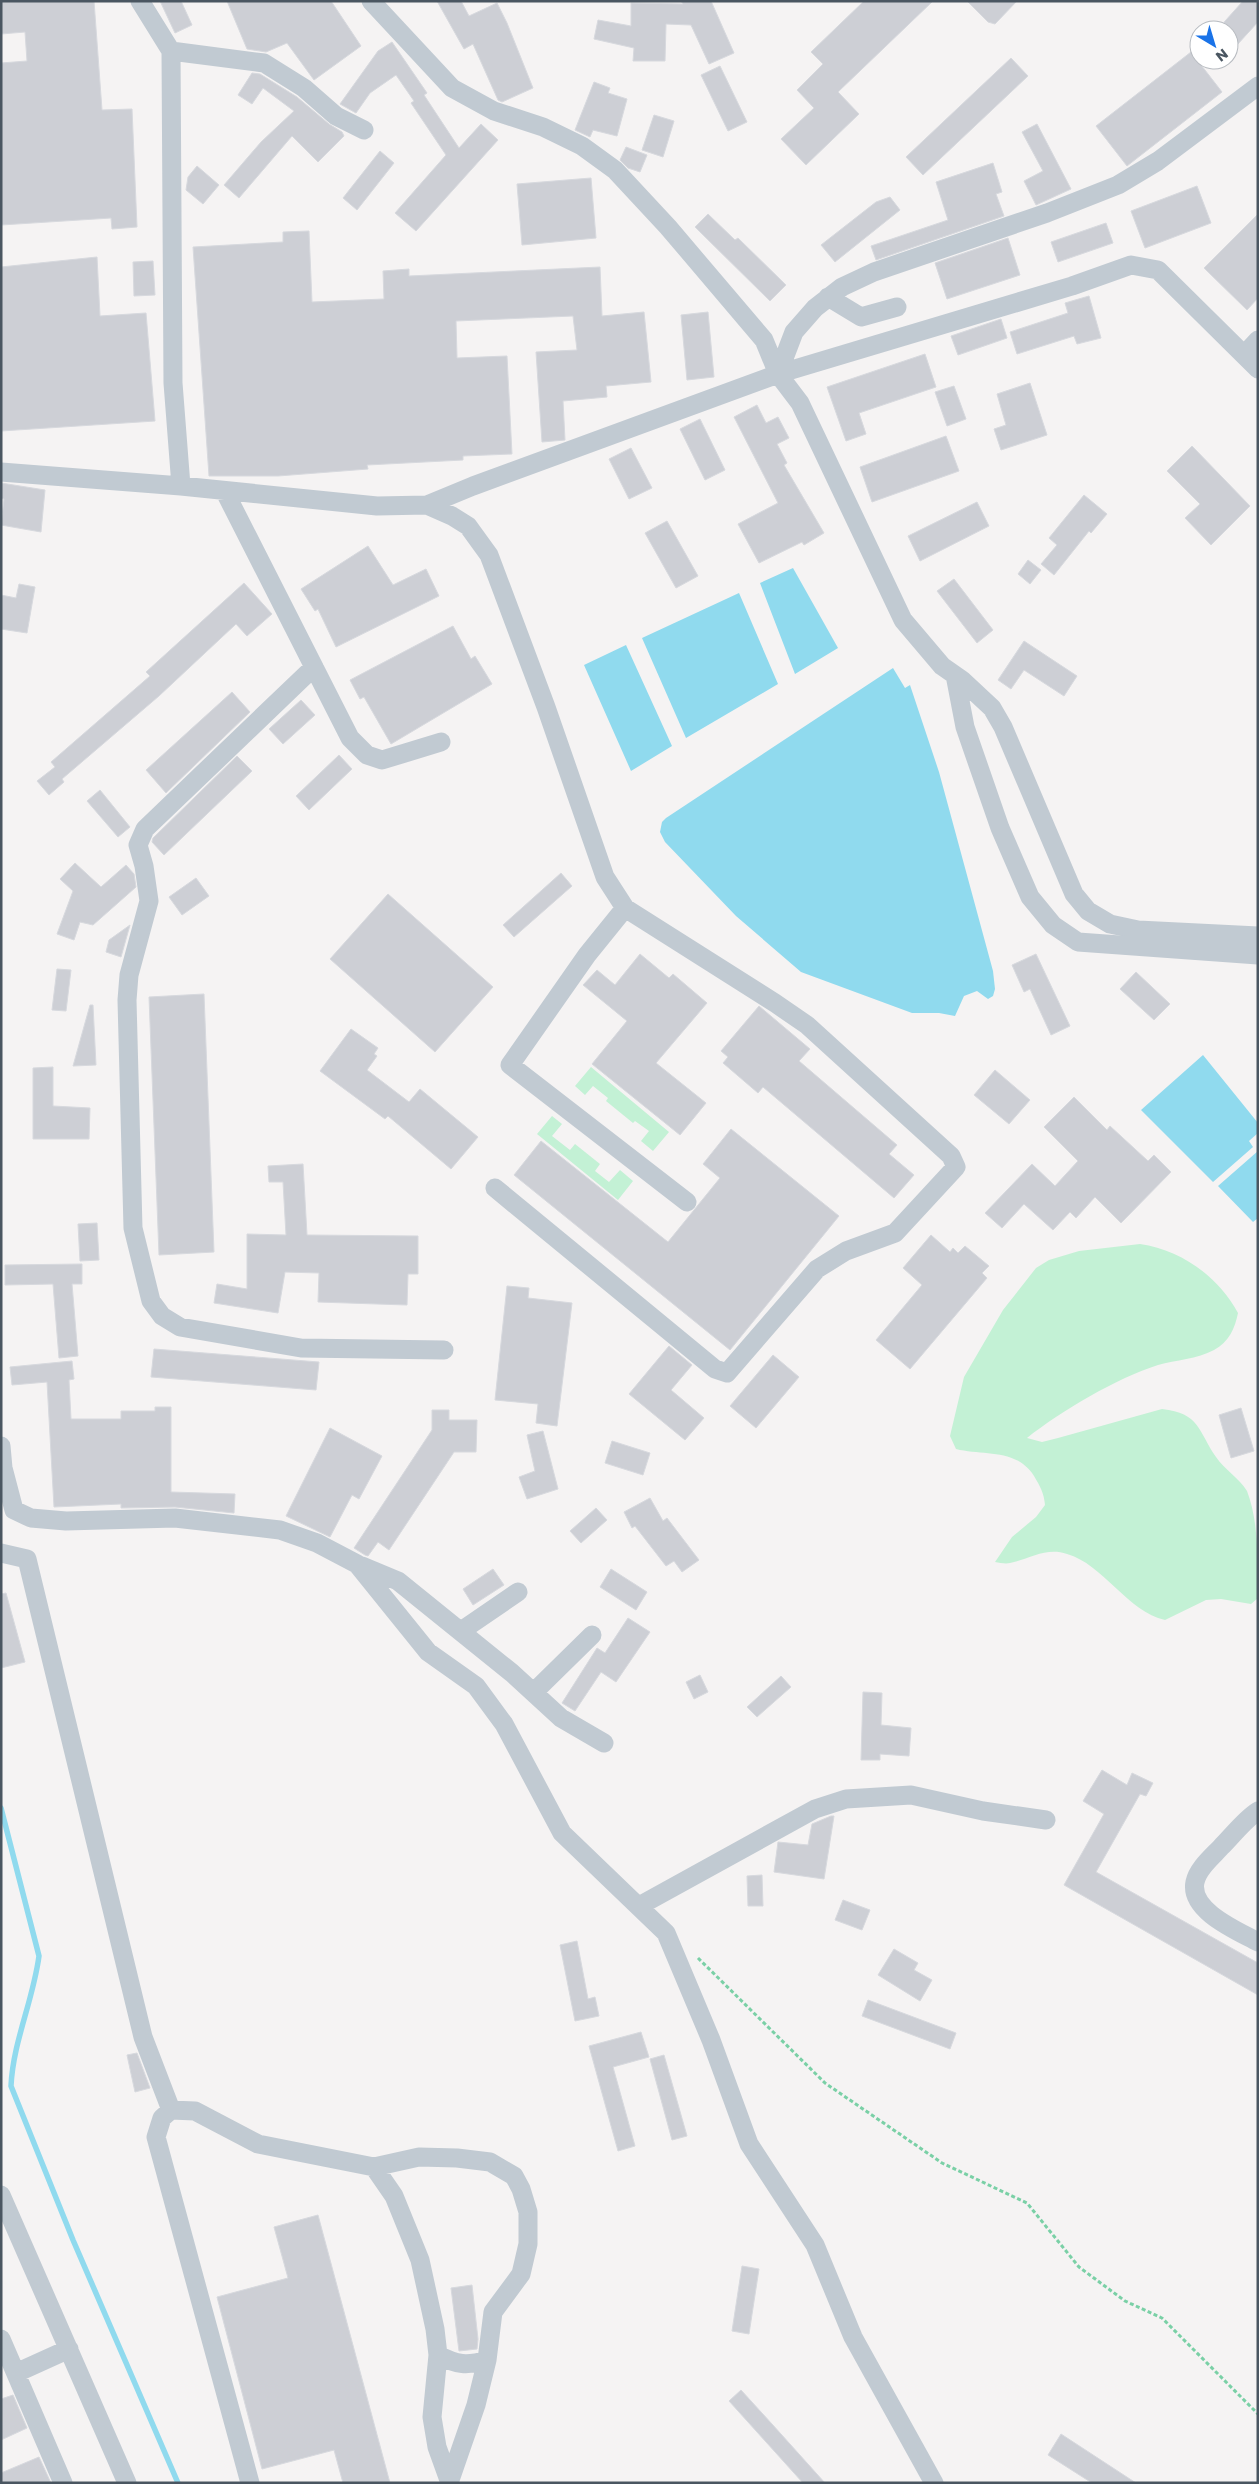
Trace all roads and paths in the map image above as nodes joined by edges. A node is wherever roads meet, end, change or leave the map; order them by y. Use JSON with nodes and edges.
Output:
{"nodes":[{"id":1,"x":140,"y":1,"type":"edge"},
{"id":2,"x":371,"y":1,"type":"edge"},
{"id":3,"x":171,"y":51,"type":"junction"},
{"id":4,"x":1258,"y":86,"type":"edge"},
{"id":5,"x":364,"y":130,"type":"dead end"},
{"id":6,"x":828,"y":297,"type":"junction"},
{"id":7,"x":897,"y":307,"type":"dead end"},
{"id":8,"x":1251,"y":347,"type":"edge"},
{"id":9,"x":1258,"y":369,"type":"edge"},
{"id":10,"x":778,"y":374,"type":"junction"},
{"id":11,"x":1,"y":472,"type":"edge"},
{"id":12,"x":181,"y":486,"type":"junction"},
{"id":13,"x":225,"y":492,"type":"junction"},
{"id":14,"x":428,"y":505,"type":"junction"},
{"id":15,"x":314,"y":667,"type":"junction"},
{"id":16,"x":955,"y":675,"type":"junction"},
{"id":17,"x":441,"y":742,"type":"dead end"},
{"id":18,"x":625,"y":908,"type":"junction"},
{"id":19,"x":1258,"y":936,"type":"edge"},
{"id":20,"x":1258,"y":955,"type":"edge"},
{"id":21,"x":495,"y":1188,"type":"dead end"},
{"id":22,"x":687,"y":1202,"type":"dead end"},
{"id":23,"x":444,"y":1350,"type":"dead end"},
{"id":24,"x":1,"y":1446,"type":"edge"},
{"id":25,"x":1,"y":1554,"type":"edge"},
{"id":26,"x":357,"y":1564,"type":"junction"},
{"id":27,"x":518,"y":1592,"type":"dead end"},
{"id":28,"x":461,"y":1630,"type":"junction"},
{"id":29,"x":592,"y":1635,"type":"dead end"},
{"id":30,"x":534,"y":1692,"type":"junction"},
{"id":31,"x":604,"y":1742,"type":"dead end"},
{"id":32,"x":1257,"y":1812,"type":"edge"},
{"id":33,"x":1046,"y":1820,"type":"dead end"},
{"id":34,"x":639,"y":1906,"type":"junction"},
{"id":35,"x":1258,"y":1942,"type":"edge"},
{"id":36,"x":694,"y":1956,"type":"dead end"},
{"id":37,"x":171,"y":2110,"type":"junction"},
{"id":38,"x":374,"y":2168,"type":"junction"},
{"id":39,"x":1,"y":2195,"type":"edge"},
{"id":40,"x":1,"y":2339,"type":"edge"},
{"id":41,"x":69,"y":2349,"type":"junction"},
{"id":42,"x":438,"y":2355,"type":"junction"},
{"id":43,"x":487,"y":2360,"type":"junction"},
{"id":44,"x":16,"y":2373,"type":"junction"},
{"id":45,"x":1258,"y":2414,"type":"edge"},
{"id":46,"x":450,"y":2481,"type":"edge"},
{"id":47,"x":63,"y":2483,"type":"edge"},
{"id":48,"x":128,"y":2483,"type":"edge"},
{"id":49,"x":250,"y":2483,"type":"edge"},
{"id":50,"x":934,"y":2483,"type":"edge"}],
"edges":[{"from":1,"to":3,"type":"street"},
{"from":2,"to":10,"type":"street"},
{"from":3,"to":5,"type":"street"},
{"from":3,"to":12,"type":"street"},
{"from":4,"to":6,"type":"street"},
{"from":6,"to":7,"type":"street"},
{"from":6,"to":10,"type":"street"},
{"from":8,"to":9,"type":"street"},
{"from":8,"to":10,"type":"street"},
{"from":10,"to":14,"type":"street"},
{"from":10,"to":16,"type":"street"},
{"from":11,"to":12,"type":"street"},
{"from":12,"to":13,"type":"street"},
{"from":13,"to":14,"type":"street"},
{"from":13,"to":15,"type":"street"},
{"from":14,"to":18,"type":"street"},
{"from":15,"to":17,"type":"street"},
{"from":15,"to":23,"type":"street"},
{"from":16,"to":19,"type":"street"},
{"from":16,"to":20,"type":"street"},
{"from":18,"to":21,"type":"street"},
{"from":18,"to":22,"type":"street"},
{"from":24,"to":26,"type":"street"},
{"from":25,"to":37,"type":"street"},
{"from":26,"to":28,"type":"street"},
{"from":26,"to":34,"type":"street"},
{"from":27,"to":28,"type":"street"},
{"from":28,"to":30,"type":"street"},
{"from":29,"to":30,"type":"street"},
{"from":30,"to":31,"type":"street"},
{"from":32,"to":35,"type":"street"},
{"from":33,"to":34,"type":"street"},
{"from":34,"to":50,"type":"street"},
{"from":36,"to":45,"type":"path"},
{"from":37,"to":38,"type":"street"},
{"from":37,"to":49,"type":"street"},
{"from":38,"to":42,"type":"street"},
{"from":38,"to":43,"type":"street"},
{"from":39,"to":41,"type":"street"},
{"from":40,"to":44,"type":"street"},
{"from":41,"to":44,"type":"street"},
{"from":41,"to":48,"type":"street"},
{"from":42,"to":43,"type":"street"},
{"from":42,"to":46,"type":"street"},
{"from":43,"to":46,"type":"street"},
{"from":44,"to":47,"type":"street"}]}
